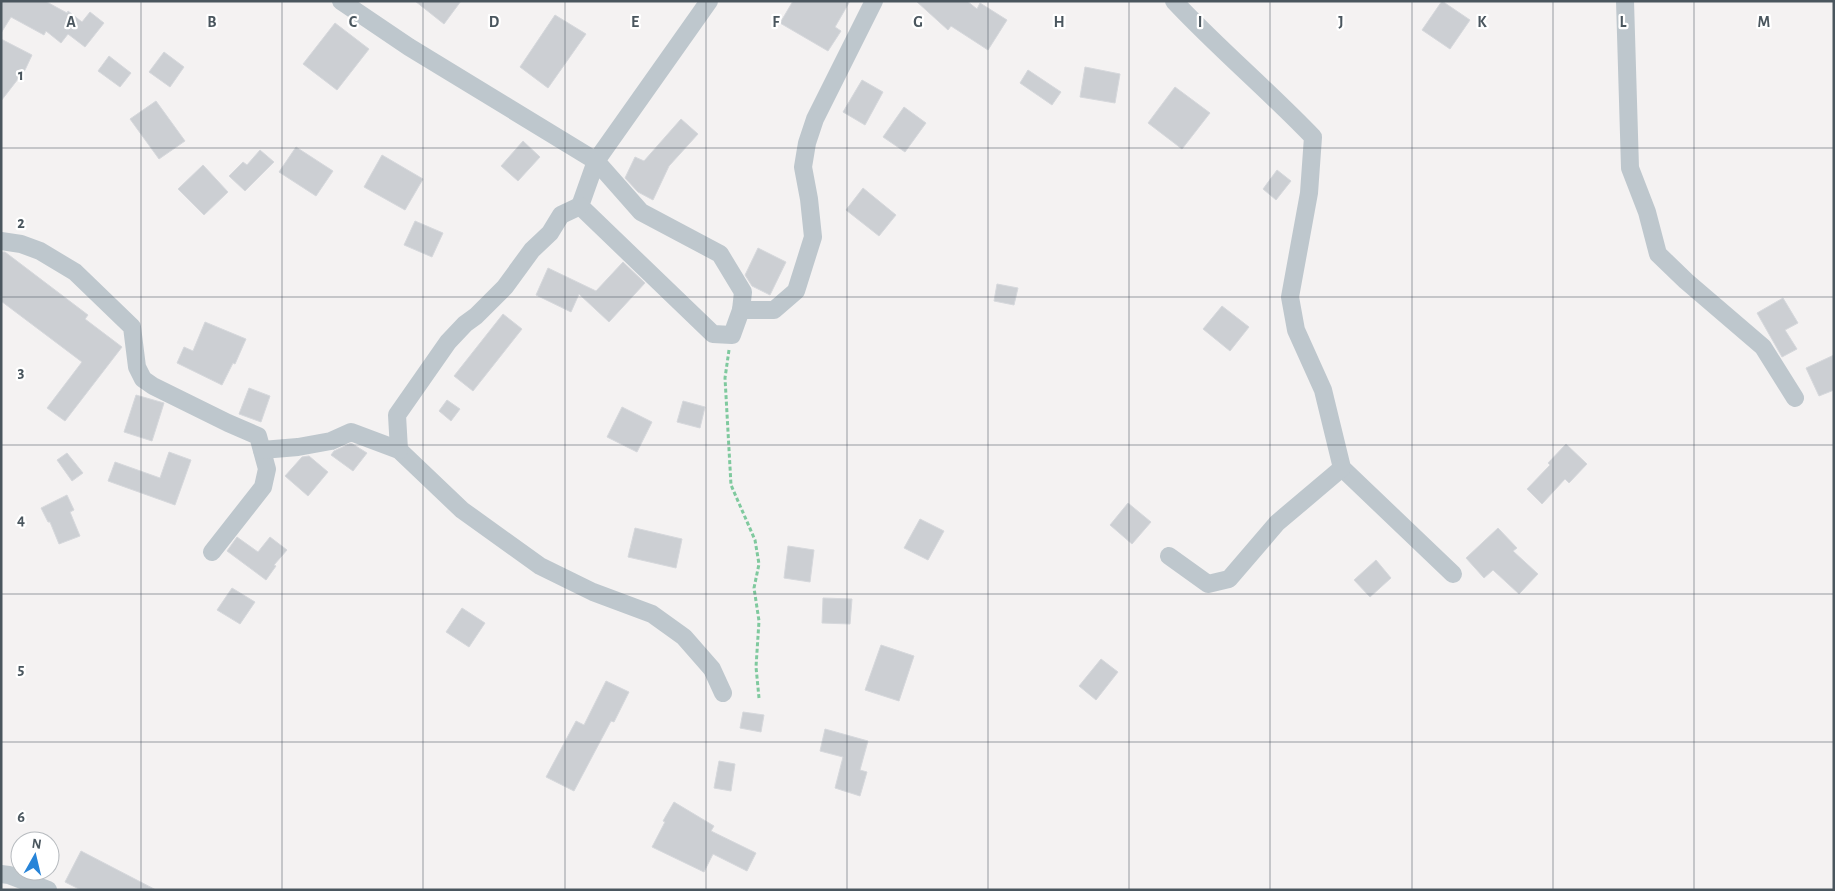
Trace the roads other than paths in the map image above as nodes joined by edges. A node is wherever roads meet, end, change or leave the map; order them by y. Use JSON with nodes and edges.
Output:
{"nodes":[{"id":1,"x":341,"y":1,"type":"edge"},
{"id":2,"x":709,"y":1,"type":"edge"},
{"id":3,"x":874,"y":1,"type":"edge"},
{"id":4,"x":1174,"y":1,"type":"edge"},
{"id":5,"x":1624,"y":1,"type":"edge"},
{"id":6,"x":596,"y":161,"type":"junction"},
{"id":7,"x":580,"y":206,"type":"junction"},
{"id":8,"x":1,"y":241,"type":"edge"},
{"id":9,"x":741,"y":310,"type":"junction"},
{"id":10,"x":1795,"y":398,"type":"dead end"},
{"id":11,"x":262,"y":450,"type":"junction"},
{"id":12,"x":399,"y":450,"type":"junction"},
{"id":13,"x":1342,"y":468,"type":"junction"},
{"id":14,"x":212,"y":552,"type":"dead end"},
{"id":15,"x":1169,"y":556,"type":"dead end"},
{"id":16,"x":1453,"y":574,"type":"dead end"},
{"id":17,"x":723,"y":693,"type":"dead end"},
{"id":18,"x":1,"y":874,"type":"edge"},
{"id":19,"x":48,"y":890,"type":"edge"}],
"edges":[{"from":1,"to":6,"type":"street"},
{"from":2,"to":6,"type":"street"},
{"from":3,"to":9,"type":"street"},
{"from":4,"to":13,"type":"street"},
{"from":5,"to":10,"type":"street"},
{"from":6,"to":7,"type":"street"},
{"from":6,"to":9,"type":"street"},
{"from":7,"to":9,"type":"street"},
{"from":7,"to":12,"type":"street"},
{"from":8,"to":11,"type":"street"},
{"from":11,"to":12,"type":"street"},
{"from":11,"to":14,"type":"street"},
{"from":12,"to":17,"type":"street"},
{"from":13,"to":15,"type":"street"},
{"from":13,"to":16,"type":"street"},
{"from":18,"to":19,"type":"street"}]}
